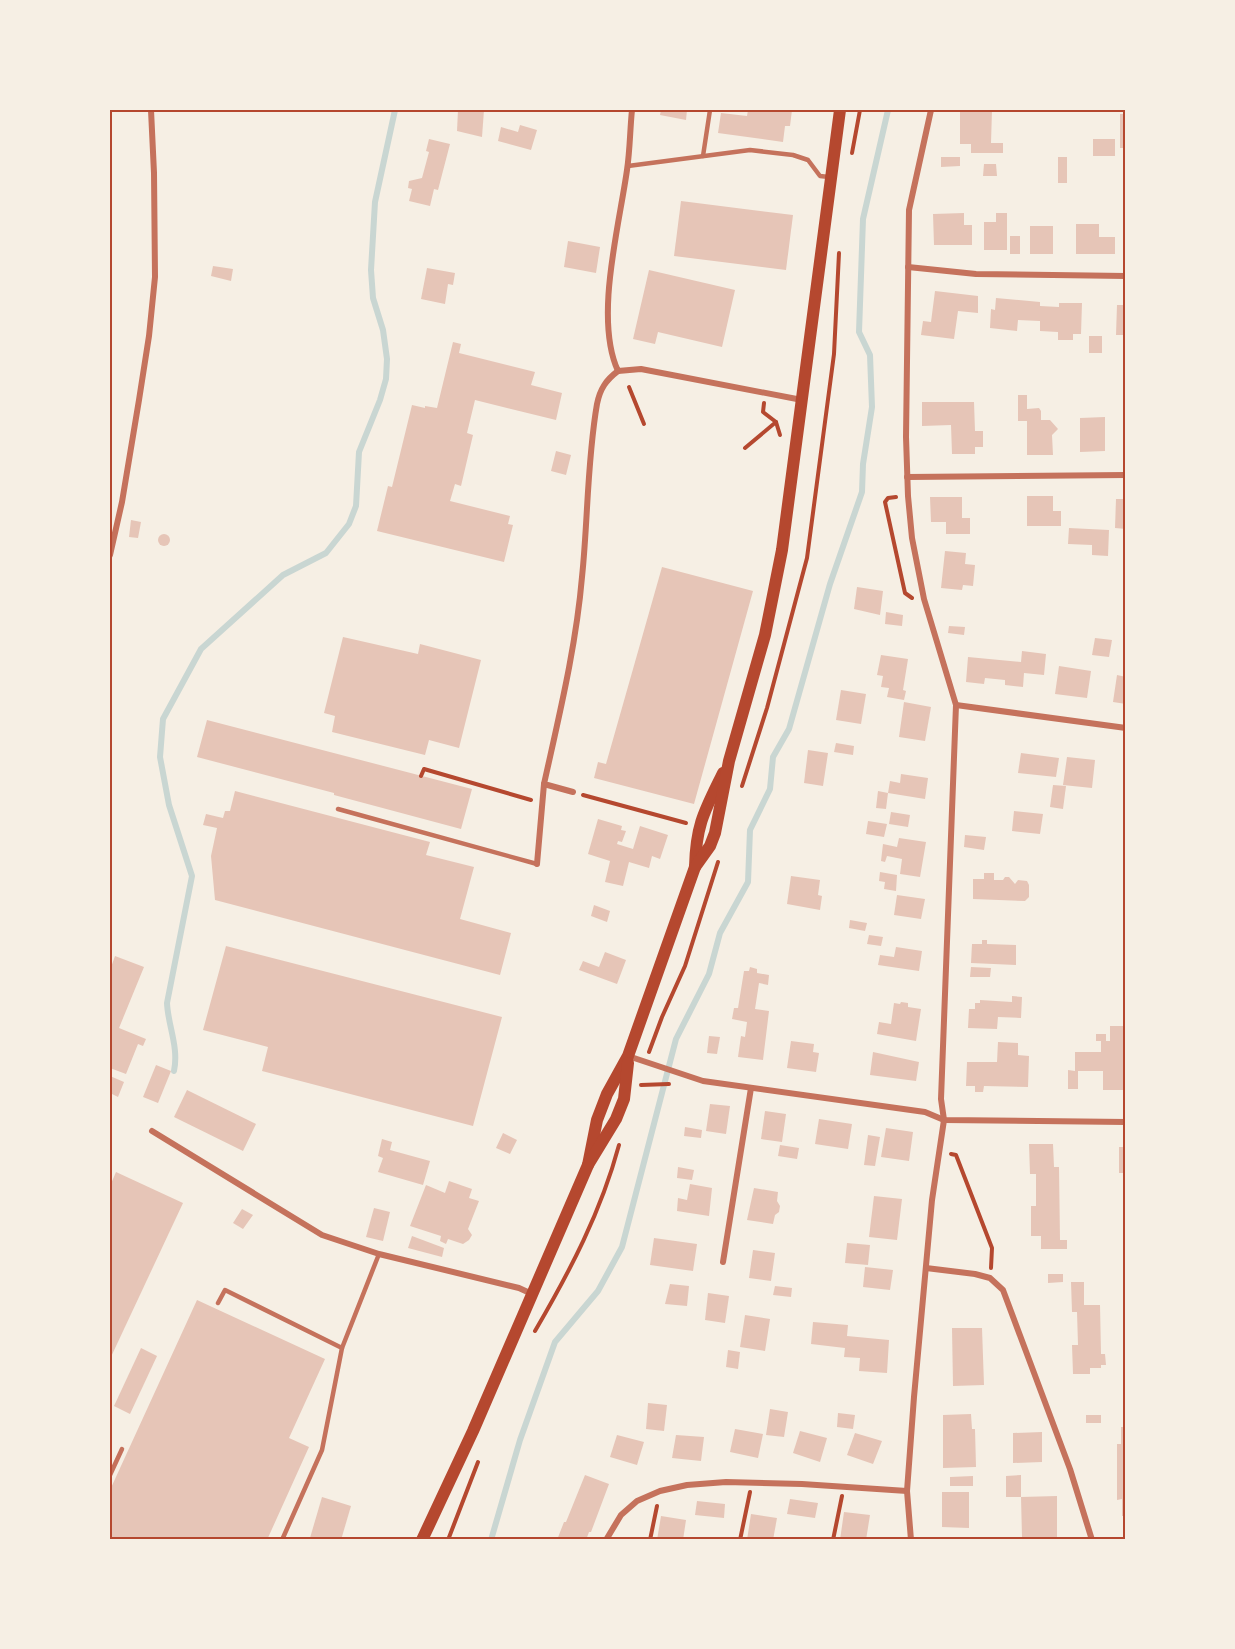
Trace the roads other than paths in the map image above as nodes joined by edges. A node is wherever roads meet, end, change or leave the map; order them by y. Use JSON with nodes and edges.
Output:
{"nodes":[{"id":1,"x":151,"y":110,"type":"edge"},
{"id":2,"x":632,"y":110,"type":"edge"},
{"id":3,"x":710,"y":110,"type":"edge"},
{"id":4,"x":840,"y":110,"type":"edge"},
{"id":5,"x":931,"y":110,"type":"edge"},
{"id":6,"x":703,"y":156,"type":"junction"},
{"id":7,"x":628,"y":166,"type":"junction"},
{"id":8,"x":831,"y":178,"type":"junction"},
{"id":9,"x":908,"y":267,"type":"junction"},
{"id":10,"x":1125,"y":276,"type":"edge"},
{"id":11,"x":618,"y":371,"type":"junction"},
{"id":12,"x":802,"y":400,"type":"junction"},
{"id":13,"x":1125,"y":475,"type":"edge"},
{"id":14,"x":907,"y":477,"type":"junction"},
{"id":15,"x":110,"y":555,"type":"edge"},
{"id":16,"x":956,"y":705,"type":"junction"},
{"id":17,"x":1125,"y":728,"type":"edge"},
{"id":18,"x":729,"y":761,"type":"junction"},
{"id":19,"x":544,"y":784,"type":"junction"},
{"id":20,"x":573,"y":792,"type":"road end"},
{"id":21,"x":338,"y":809,"type":"dead end"},
{"id":22,"x":537,"y":864,"type":"joint"},
{"id":23,"x":695,"y":867,"type":"junction"},
{"id":24,"x":628,"y":1056,"type":"junction"},
{"id":25,"x":751,"y":1088,"type":"junction"},
{"id":26,"x":944,"y":1120,"type":"junction"},
{"id":27,"x":1125,"y":1122,"type":"edge"},
{"id":28,"x":152,"y":1131,"type":"dead end"},
{"id":29,"x":379,"y":1254,"type":"junction"},
{"id":30,"x":723,"y":1262,"type":"dead end"},
{"id":31,"x":926,"y":1268,"type":"junction"},
{"id":32,"x":532,"y":1294,"type":"junction"},
{"id":33,"x":218,"y":1303,"type":"dead end"},
{"id":34,"x":342,"y":1348,"type":"junction"},
{"id":35,"x":122,"y":1449,"type":"dead end"},
{"id":36,"x":110,"y":1475,"type":"edge"},
{"id":37,"x":907,"y":1491,"type":"junction"},
{"id":38,"x":282,"y":1539,"type":"edge"},
{"id":39,"x":422,"y":1539,"type":"edge"},
{"id":40,"x":606,"y":1539,"type":"edge"},
{"id":41,"x":911,"y":1539,"type":"edge"},
{"id":42,"x":1092,"y":1539,"type":"edge"}],
"edges":[{"from":1,"to":15,"type":"street"},
{"from":2,"to":7,"type":"street"},
{"from":3,"to":6,"type":"lane"},
{"from":4,"to":8,"type":"main road"},
{"from":5,"to":9,"type":"street"},
{"from":6,"to":7,"type":"lane"},
{"from":6,"to":8,"type":"lane"},
{"from":7,"to":11,"type":"street"},
{"from":8,"to":12,"type":"main road"},
{"from":9,"to":10,"type":"street"},
{"from":9,"to":14,"type":"street"},
{"from":11,"to":12,"type":"street"},
{"from":11,"to":19,"type":"street"},
{"from":12,"to":18,"type":"main road"},
{"from":13,"to":14,"type":"street"},
{"from":14,"to":16,"type":"street"},
{"from":16,"to":17,"type":"street"},
{"from":16,"to":26,"type":"street"},
{"from":18,"to":23,"type":"main road"},
{"from":18,"to":23,"type":"main road"},
{"from":19,"to":20,"type":"street"},
{"from":19,"to":22,"type":"street"},
{"from":21,"to":22,"type":"lane"},
{"from":23,"to":24,"type":"main road"},
{"from":24,"to":25,"type":"street"},
{"from":24,"to":32,"type":"main road"},
{"from":25,"to":26,"type":"street"},
{"from":25,"to":30,"type":"street"},
{"from":26,"to":27,"type":"street"},
{"from":26,"to":31,"type":"street"},
{"from":28,"to":29,"type":"street"},
{"from":29,"to":32,"type":"street"},
{"from":29,"to":34,"type":"lane"},
{"from":31,"to":37,"type":"street"},
{"from":31,"to":42,"type":"street"},
{"from":32,"to":39,"type":"main road"},
{"from":33,"to":34,"type":"lane"},
{"from":34,"to":38,"type":"lane"},
{"from":35,"to":36,"type":"lane"},
{"from":37,"to":40,"type":"street"},
{"from":37,"to":41,"type":"street"}]}
